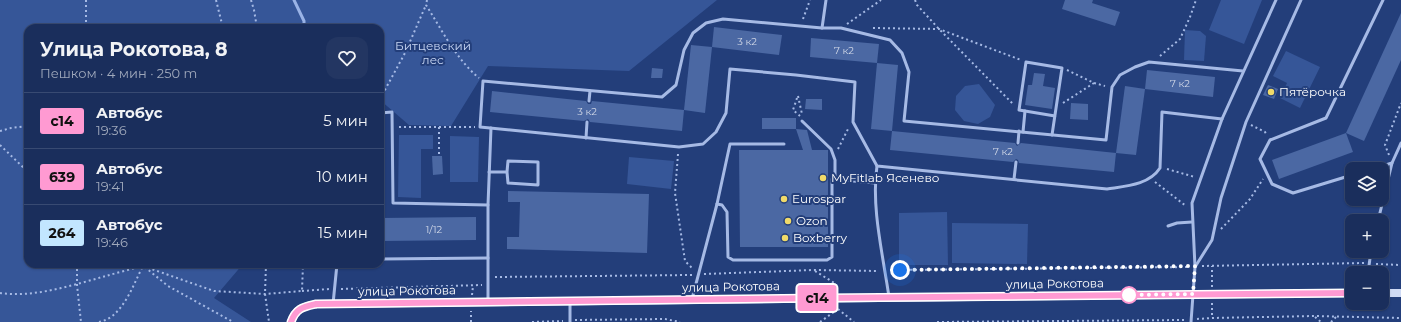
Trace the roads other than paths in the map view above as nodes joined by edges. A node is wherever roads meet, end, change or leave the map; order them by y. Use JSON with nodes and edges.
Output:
{"nodes":[{"id":1,"x":826,"y":0,"type":"edge"},
{"id":2,"x":1276,"y":0,"type":"edge"},
{"id":3,"x":1301,"y":0,"type":"edge"},
{"id":4,"x":1383,"y":0,"type":"edge"},
{"id":5,"x":822,"y":28,"type":"junction"},
{"id":6,"x":1243,"y":71,"type":"junction"},
{"id":7,"x":590,"y":91,"type":"junction"},
{"id":8,"x":589,"y":101,"type":"dead end"},
{"id":9,"x":1025,"y":111,"type":"junction"},
{"id":10,"x":384,"y":113,"type":"edge"},
{"id":11,"x":1055,"y":116,"type":"junction"},
{"id":12,"x":802,"y":119,"type":"road end"},
{"id":13,"x":1222,"y":120,"type":"junction"},
{"id":14,"x":587,"y":122,"type":"dead end"},
{"id":15,"x":491,"y":128,"type":"junction"},
{"id":16,"x":1019,"y":131,"type":"junction"},
{"id":17,"x":1023,"y":132,"type":"junction"},
{"id":18,"x":1052,"y":135,"type":"junction"},
{"id":19,"x":586,"y":138,"type":"junction"},
{"id":20,"x":1018,"y":143,"type":"dead end"},
{"id":21,"x":1401,"y":143,"type":"edge"},
{"id":22,"x":784,"y":144,"type":"dead end"},
{"id":23,"x":1016,"y":162,"type":"dead end"},
{"id":24,"x":1392,"y":163,"type":"junction"},
{"id":25,"x":1389,"y":164,"type":"edge"},
{"id":26,"x":877,"y":166,"type":"junction"},
{"id":27,"x":490,"y":172,"type":"junction"},
{"id":28,"x":508,"y":172,"type":"junction"},
{"id":29,"x":1345,"y":177,"type":"edge"},
{"id":30,"x":835,"y":178,"type":"junction"},
{"id":31,"x":1014,"y":179,"type":"junction"},
{"id":32,"x":875,"y":183,"type":"junction"},
{"id":33,"x":717,"y":204,"type":"junction"},
{"id":34,"x":488,"y":205,"type":"junction"},
{"id":35,"x":1380,"y":214,"type":"edge"},
{"id":36,"x":1192,"y":222,"type":"junction"},
{"id":37,"x":1168,"y":226,"type":"dead end"},
{"id":38,"x":488,"y":258,"type":"junction"},
{"id":39,"x":384,"y":259,"type":"edge"},
{"id":40,"x":1195,"y":266,"type":"junction"},
{"id":41,"x":337,"y":268,"type":"edge"},
{"id":42,"x":1345,"y":293,"type":"edge"},
{"id":43,"x":1389,"y":293,"type":"edge"},
{"id":44,"x":1401,"y":293,"type":"edge"},
{"id":45,"x":1193,"y":294,"type":"junction"},
{"id":46,"x":888,"y":297,"type":"junction"},
{"id":47,"x":692,"y":299,"type":"junction"},
{"id":48,"x":570,"y":301,"type":"junction"},
{"id":49,"x":488,"y":302,"type":"junction"},
{"id":50,"x":333,"y":304,"type":"junction"},
{"id":51,"x":570,"y":321,"type":"edge"},
{"id":52,"x":1191,"y":321,"type":"edge"},
{"id":53,"x":291,"y":322,"type":"edge"}],
"edges":[{"from":1,"to":5,"type":"lane"},
{"from":2,"to":6,"type":"lane"},
{"from":3,"to":40,"type":"lane"},
{"from":4,"to":29,"type":"lane"},
{"from":5,"to":7,"type":"lane"},
{"from":5,"to":16,"type":"lane"},
{"from":6,"to":13,"type":"lane"},
{"from":6,"to":18,"type":"lane"},
{"from":7,"to":8,"type":"lane"},
{"from":7,"to":15,"type":"lane"},
{"from":9,"to":11,"type":"lane"},
{"from":9,"to":11,"type":"lane"},
{"from":9,"to":17,"type":"lane"},
{"from":10,"to":34,"type":"lane"},
{"from":11,"to":18,"type":"lane"},
{"from":12,"to":30,"type":"lane"},
{"from":13,"to":31,"type":"lane"},
{"from":13,"to":36,"type":"lane"},
{"from":14,"to":19,"type":"lane"},
{"from":15,"to":19,"type":"lane"},
{"from":15,"to":27,"type":"lane"},
{"from":16,"to":17,"type":"lane"},
{"from":16,"to":20,"type":"lane"},
{"from":17,"to":18,"type":"lane"},
{"from":19,"to":26,"type":"lane"},
{"from":21,"to":24,"type":"lane"},
{"from":22,"to":33,"type":"lane"},
{"from":23,"to":31,"type":"lane"},
{"from":24,"to":25,"type":"lane"},
{"from":24,"to":35,"type":"lane"},
{"from":26,"to":31,"type":"lane"},
{"from":26,"to":32,"type":"lane"},
{"from":27,"to":28,"type":"lane"},
{"from":27,"to":34,"type":"lane"},
{"from":28,"to":28,"type":"lane"},
{"from":30,"to":32,"type":"lane"},
{"from":30,"to":33,"type":"lane"},
{"from":32,"to":46,"type":"lane"},
{"from":33,"to":47,"type":"lane"},
{"from":34,"to":38,"type":"lane"},
{"from":36,"to":37,"type":"lane"},
{"from":36,"to":40,"type":"lane"},
{"from":38,"to":39,"type":"lane"},
{"from":38,"to":49,"type":"lane"},
{"from":40,"to":45,"type":"lane"},
{"from":41,"to":50,"type":"lane"},
{"from":42,"to":45,"type":"street","name":"улица Рокотова"},
{"from":43,"to":44,"type":"street"},
{"from":45,"to":46,"type":"street","name":"улица Рокотова"},
{"from":45,"to":52,"type":"lane"},
{"from":46,"to":47,"type":"street","name":"улица Рокотова"},
{"from":47,"to":48,"type":"street","name":"улица Рокотова"},
{"from":48,"to":49,"type":"street","name":"улица Рокотова"},
{"from":48,"to":51,"type":"lane"},
{"from":49,"to":50,"type":"street","name":"улица Рокотова"},
{"from":50,"to":53,"type":"street","name":"улица Рокотова"}]}
